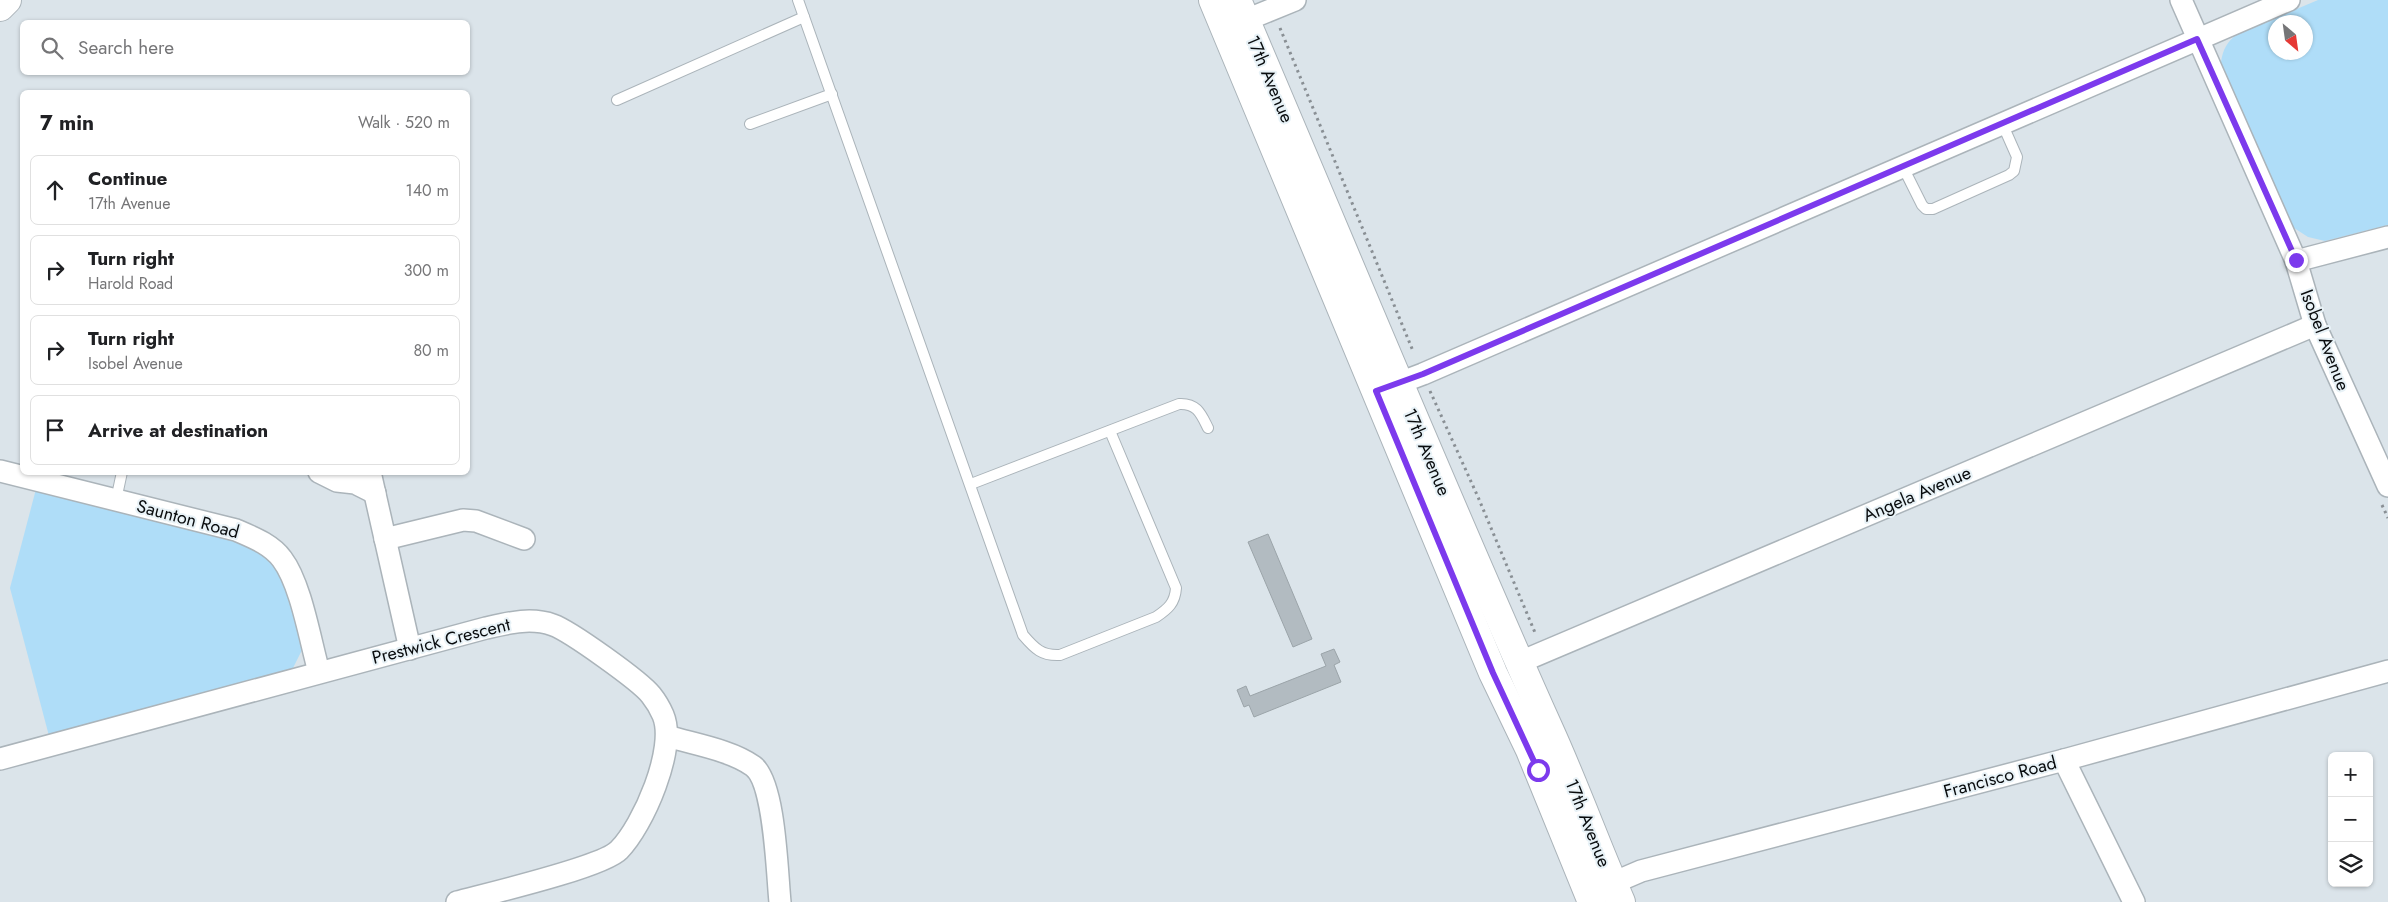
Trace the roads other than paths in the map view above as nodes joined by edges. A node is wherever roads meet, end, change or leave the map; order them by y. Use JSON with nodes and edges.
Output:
{"nodes":[{"id":1,"x":7,"y":0,"type":"edge"},
{"id":2,"x":798,"y":0,"type":"edge"},
{"id":3,"x":1213,"y":0,"type":"edge"},
{"id":4,"x":1295,"y":0,"type":"edge"},
{"id":5,"x":2180,"y":0,"type":"edge"},
{"id":6,"x":2289,"y":0,"type":"edge"},
{"id":7,"x":0,"y":7,"type":"edge"},
{"id":8,"x":1242,"y":10,"type":"edge"},
{"id":9,"x":804,"y":17,"type":"junction"},
{"id":10,"x":2197,"y":39,"type":"junction"},
{"id":11,"x":832,"y":94,"type":"junction"},
{"id":12,"x":617,"y":100,"type":"dead end"},
{"id":13,"x":2002,"y":123,"type":"junction"},
{"id":14,"x":750,"y":124,"type":"dead end"},
{"id":15,"x":1903,"y":167,"type":"junction"},
{"id":16,"x":2388,"y":237,"type":"edge"},
{"id":17,"x":2296,"y":260,"type":"junction"},
{"id":18,"x":2315,"y":325,"type":"junction"},
{"id":19,"x":1399,"y":383,"type":"junction"},
{"id":20,"x":1208,"y":428,"type":"dead end"},
{"id":21,"x":1110,"y":431,"type":"junction"},
{"id":22,"x":0,"y":471,"type":"edge"},
{"id":23,"x":121,"y":475,"type":"edge"},
{"id":24,"x":325,"y":475,"type":"edge"},
{"id":25,"x":371,"y":475,"type":"edge"},
{"id":26,"x":971,"y":484,"type":"junction"},
{"id":27,"x":2388,"y":486,"type":"edge"},
{"id":28,"x":375,"y":493,"type":"junction"},
{"id":29,"x":116,"y":500,"type":"junction"},
{"id":30,"x":385,"y":539,"type":"junction"},
{"id":31,"x":524,"y":539,"type":"dead end"},
{"id":32,"x":410,"y":649,"type":"junction"},
{"id":33,"x":1518,"y":663,"type":"junction"},
{"id":34,"x":2388,"y":671,"type":"edge"},
{"id":35,"x":318,"y":672,"type":"junction"},
{"id":36,"x":666,"y":736,"type":"junction"},
{"id":37,"x":0,"y":759,"type":"edge"},
{"id":38,"x":2064,"y":760,"type":"junction"},
{"id":39,"x":1599,"y":896,"type":"edge"},
{"id":40,"x":457,"y":902,"type":"edge"},
{"id":41,"x":780,"y":902,"type":"edge"},
{"id":42,"x":2134,"y":902,"type":"edge"}],
"edges":[{"from":1,"to":7,"type":"main road"},
{"from":2,"to":9,"type":"lane"},
{"from":3,"to":19,"type":"main road","name":"17th Avenue"},
{"from":4,"to":8,"type":"street"},
{"from":5,"to":10,"type":"street","name":"Isobel Avenue"},
{"from":6,"to":10,"type":"street"},
{"from":8,"to":19,"type":"main road","name":"17th Avenue"},
{"from":9,"to":11,"type":"lane"},
{"from":9,"to":12,"type":"lane"},
{"from":10,"to":13,"type":"street"},
{"from":10,"to":17,"type":"street","name":"Isobel Avenue"},
{"from":11,"to":14,"type":"lane"},
{"from":11,"to":26,"type":"lane"},
{"from":13,"to":15,"type":"street"},
{"from":13,"to":15,"type":"lane"},
{"from":15,"to":19,"type":"street"},
{"from":16,"to":17,"type":"street"},
{"from":17,"to":18,"type":"street","name":"Isobel Avenue"},
{"from":18,"to":27,"type":"street","name":"Isobel Avenue"},
{"from":18,"to":33,"type":"street","name":"Angela Avenue"},
{"from":19,"to":33,"type":"main road","name":"17th Avenue"},
{"from":19,"to":39,"type":"main road","name":"17th Avenue"},
{"from":20,"to":21,"type":"lane"},
{"from":21,"to":26,"type":"lane"},
{"from":21,"to":26,"type":"lane"},
{"from":22,"to":29,"type":"street","name":"Saunton Road"},
{"from":23,"to":29,"type":"lane"},
{"from":24,"to":28,"type":"street"},
{"from":25,"to":28,"type":"street"},
{"from":28,"to":30,"type":"street"},
{"from":29,"to":35,"type":"street","name":"Saunton Road"},
{"from":30,"to":31,"type":"street"},
{"from":30,"to":32,"type":"street"},
{"from":32,"to":35,"type":"street","name":"Prestwick Crescent"},
{"from":32,"to":36,"type":"street","name":"Prestwick Crescent"},
{"from":33,"to":39,"type":"main road","name":"17th Avenue"},
{"from":34,"to":38,"type":"street","name":"Francisco Road"},
{"from":35,"to":37,"type":"street","name":"Prestwick Crescent"},
{"from":36,"to":40,"type":"street","name":"Prestwick Crescent"},
{"from":36,"to":41,"type":"street"},
{"from":38,"to":39,"type":"street","name":"Francisco Road"},
{"from":38,"to":42,"type":"street"}]}
